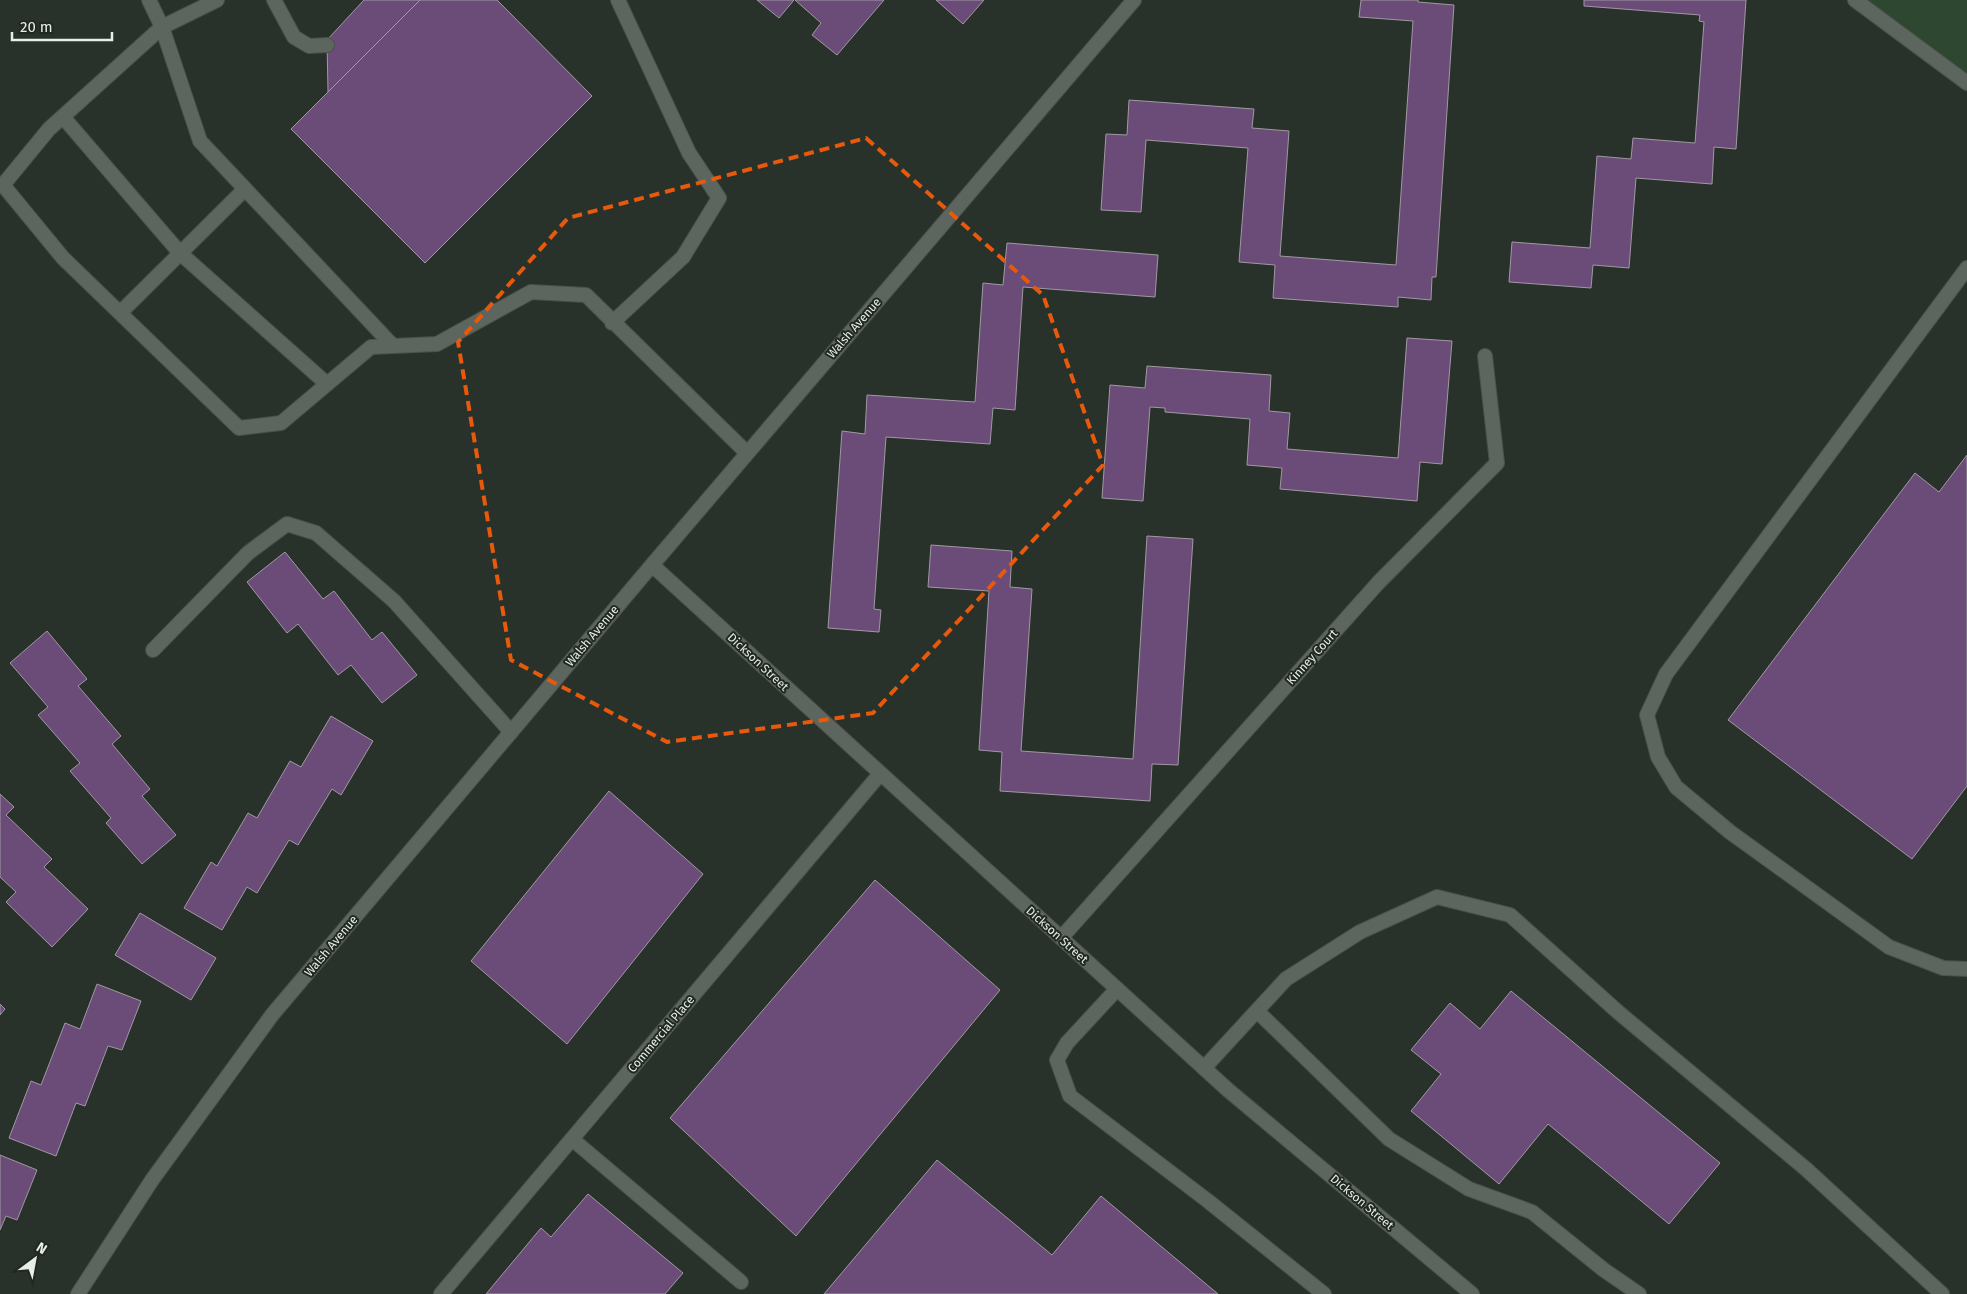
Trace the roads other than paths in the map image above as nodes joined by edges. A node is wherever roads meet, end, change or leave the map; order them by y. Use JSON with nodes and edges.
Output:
{"nodes":[{"id":1,"x":149,"y":0,"type":"edge"},
{"id":2,"x":217,"y":0,"type":"edge"},
{"id":3,"x":274,"y":0,"type":"edge"},
{"id":4,"x":618,"y":0,"type":"edge"},
{"id":5,"x":1134,"y":0,"type":"edge"},
{"id":6,"x":1855,"y":0,"type":"edge"},
{"id":7,"x":162,"y":27,"type":"junction"},
{"id":8,"x":328,"y":45,"type":"dead end"},
{"id":9,"x":1967,"y":83,"type":"edge"},
{"id":10,"x":63,"y":117,"type":"junction"},
{"id":11,"x":245,"y":189,"type":"junction"},
{"id":12,"x":180,"y":253,"type":"junction"},
{"id":13,"x":1967,"y":268,"type":"edge"},
{"id":14,"x":120,"y":313,"type":"junction"},
{"id":15,"x":612,"y":323,"type":"junction"},
{"id":16,"x":392,"y":346,"type":"junction"},
{"id":17,"x":1484,"y":356,"type":"dead end"},
{"id":18,"x":327,"y":384,"type":"junction"},
{"id":19,"x":747,"y":453,"type":"junction"},
{"id":20,"x":652,"y":565,"type":"junction"},
{"id":21,"x":154,"y":650,"type":"dead end"},
{"id":22,"x":511,"y":732,"type":"junction"},
{"id":23,"x":880,"y":774,"type":"junction"},
{"id":24,"x":1061,"y":938,"type":"junction"},
{"id":25,"x":1967,"y":969,"type":"edge"},
{"id":26,"x":1117,"y":989,"type":"junction"},
{"id":27,"x":1257,"y":1011,"type":"junction"},
{"id":28,"x":1204,"y":1068,"type":"junction"},
{"id":29,"x":572,"y":1139,"type":"junction"},
{"id":30,"x":741,"y":1282,"type":"dead end"},
{"id":31,"x":78,"y":1294,"type":"edge"},
{"id":32,"x":441,"y":1294,"type":"edge"},
{"id":33,"x":1324,"y":1294,"type":"edge"},
{"id":34,"x":1471,"y":1294,"type":"edge"},
{"id":35,"x":1639,"y":1294,"type":"edge"},
{"id":36,"x":1942,"y":1294,"type":"edge"}],
"edges":[{"from":1,"to":7,"type":"street"},
{"from":2,"to":7,"type":"street"},
{"from":3,"to":8,"type":"street"},
{"from":4,"to":15,"type":"street"},
{"from":5,"to":19,"type":"street","name":"Walsh Avenue"},
{"from":6,"to":9,"type":"street"},
{"from":7,"to":10,"type":"street"},
{"from":7,"to":11,"type":"street"},
{"from":10,"to":12,"type":"street"},
{"from":10,"to":14,"type":"street"},
{"from":11,"to":12,"type":"street"},
{"from":11,"to":16,"type":"street"},
{"from":12,"to":14,"type":"street"},
{"from":12,"to":18,"type":"street"},
{"from":13,"to":25,"type":"street"},
{"from":14,"to":18,"type":"street"},
{"from":15,"to":16,"type":"street"},
{"from":15,"to":19,"type":"street"},
{"from":16,"to":18,"type":"street"},
{"from":17,"to":24,"type":"street","name":"Kinney Court"},
{"from":19,"to":20,"type":"street","name":"Walsh Avenue"},
{"from":20,"to":22,"type":"street","name":"Walsh Avenue"},
{"from":20,"to":23,"type":"street","name":"Dickson Street"},
{"from":21,"to":22,"type":"street"},
{"from":22,"to":31,"type":"street","name":"Walsh Avenue"},
{"from":23,"to":24,"type":"street","name":"Dickson Street"},
{"from":23,"to":29,"type":"street","name":"Commercial Place"},
{"from":24,"to":26,"type":"street","name":"Dickson Street"},
{"from":26,"to":28,"type":"street","name":"Dickson Street"},
{"from":26,"to":33,"type":"street"},
{"from":27,"to":28,"type":"street"},
{"from":27,"to":35,"type":"street"},
{"from":27,"to":36,"type":"street"},
{"from":28,"to":34,"type":"street","name":"Dickson Street"},
{"from":29,"to":30,"type":"street"},
{"from":29,"to":32,"type":"street","name":"Commercial Place"}]}
